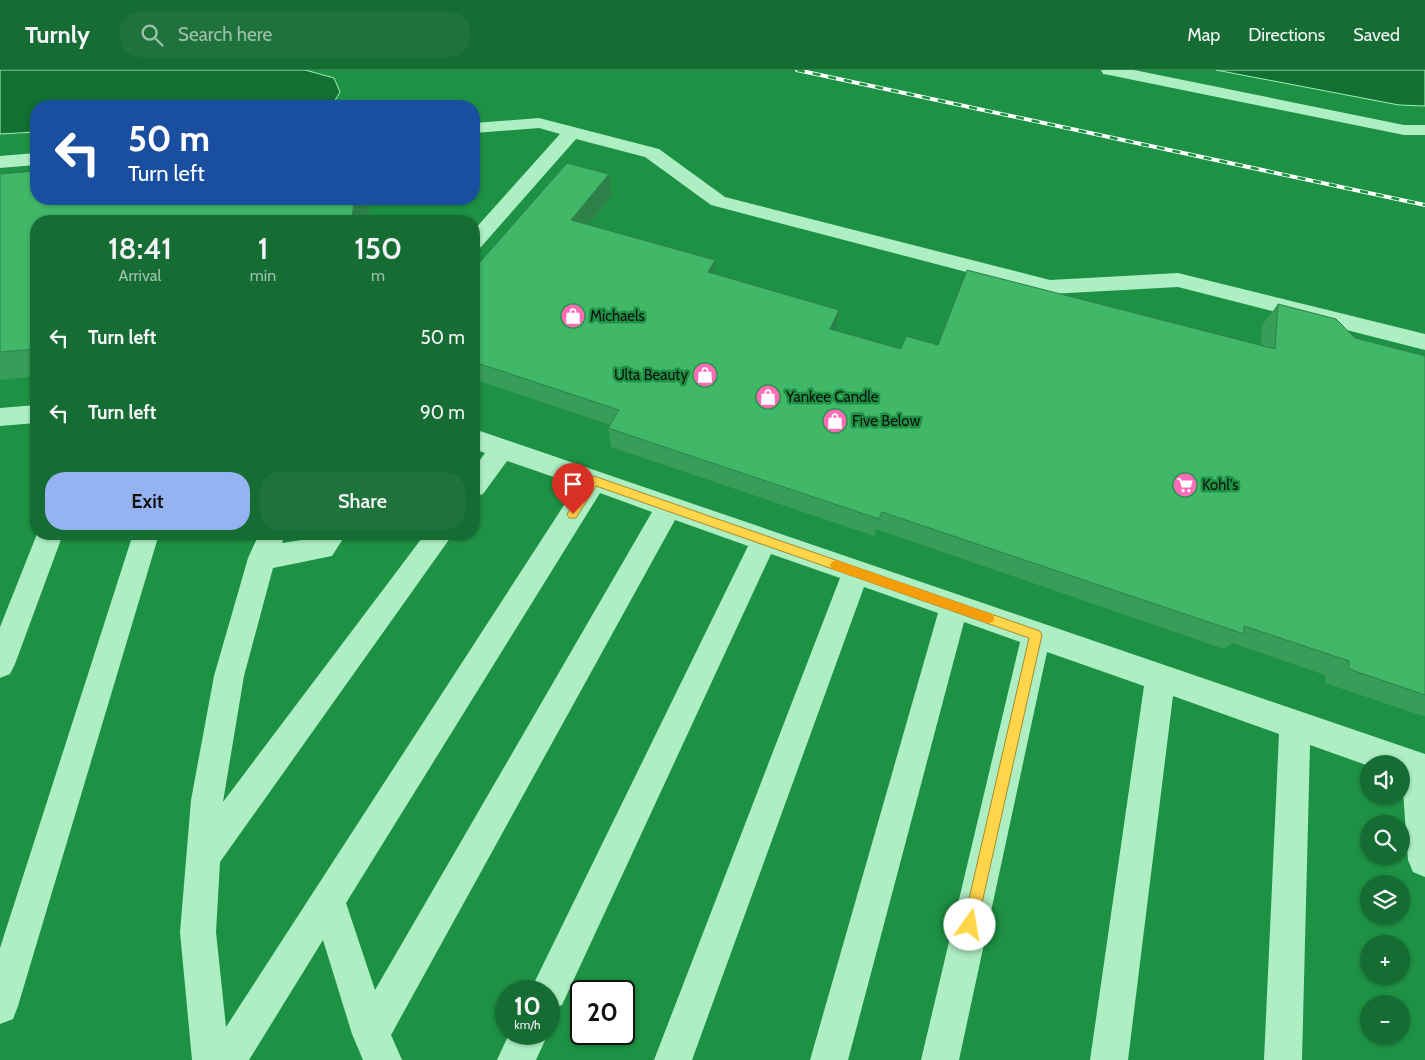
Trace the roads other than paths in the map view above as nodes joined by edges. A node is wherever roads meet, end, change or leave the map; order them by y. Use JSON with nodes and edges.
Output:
{"nodes":[{"id":1,"x":1109,"y":70,"type":"edge"},
{"id":2,"x":480,"y":128,"type":"edge"},
{"id":3,"x":1425,"y":130,"type":"edge"},
{"id":4,"x":573,"y":131,"type":"junction"},
{"id":5,"x":30,"y":160,"type":"edge"},
{"id":6,"x":0,"y":162,"type":"edge"},
{"id":7,"x":480,"y":235,"type":"edge"},
{"id":8,"x":1425,"y":342,"type":"edge"},
{"id":9,"x":30,"y":414,"type":"edge"},
{"id":10,"x":0,"y":417,"type":"edge"},
{"id":11,"x":480,"y":441,"type":"edge"},
{"id":12,"x":502,"y":449,"type":"junction"},
{"id":13,"x":480,"y":479,"type":"edge"},
{"id":14,"x":594,"y":481,"type":"junction"},
{"id":15,"x":669,"y":507,"type":"junction"},
{"id":16,"x":48,"y":540,"type":"edge"},
{"id":17,"x":144,"y":540,"type":"edge"},
{"id":18,"x":328,"y":540,"type":"edge"},
{"id":19,"x":436,"y":540,"type":"edge"},
{"id":20,"x":764,"y":540,"type":"junction"},
{"id":21,"x":267,"y":546,"type":"edge"},
{"id":22,"x":856,"y":572,"type":"junction"},
{"id":23,"x":954,"y":606,"type":"junction"},
{"id":24,"x":1036,"y":635,"type":"junction"},
{"id":25,"x":0,"y":664,"type":"edge"},
{"id":26,"x":1160,"y":678,"type":"junction"},
{"id":27,"x":1295,"y":725,"type":"junction"},
{"id":28,"x":1422,"y":769,"type":"edge"},
{"id":29,"x":203,"y":857,"type":"junction"},
{"id":30,"x":1425,"y":860,"type":"edge"},
{"id":31,"x":328,"y":900,"type":"junction"},
{"id":32,"x":555,"y":980,"type":"edge"},
{"id":33,"x":0,"y":1006,"type":"edge"},
{"id":34,"x":524,"y":1045,"type":"edge"},
{"id":35,"x":377,"y":1047,"type":"edge"},
{"id":36,"x":211,"y":1060,"type":"edge"},
{"id":37,"x":227,"y":1060,"type":"edge"},
{"id":38,"x":516,"y":1060,"type":"edge"},
{"id":39,"x":673,"y":1060,"type":"edge"},
{"id":40,"x":828,"y":1060,"type":"edge"},
{"id":41,"x":940,"y":1060,"type":"edge"},
{"id":42,"x":1109,"y":1060,"type":"edge"},
{"id":43,"x":1283,"y":1060,"type":"edge"}],
"edges":[{"from":1,"to":3,"type":"lane"},
{"from":2,"to":4,"type":"lane"},
{"from":4,"to":7,"type":"lane"},
{"from":4,"to":8,"type":"lane"},
{"from":5,"to":6,"type":"lane"},
{"from":9,"to":10,"type":"lane"},
{"from":11,"to":12,"type":"lane"},
{"from":12,"to":13,"type":"lane"},
{"from":12,"to":14,"type":"lane"},
{"from":14,"to":15,"type":"lane"},
{"from":14,"to":31,"type":"lane"},
{"from":15,"to":20,"type":"lane"},
{"from":15,"to":35,"type":"lane"},
{"from":16,"to":25,"type":"lane"},
{"from":17,"to":33,"type":"lane"},
{"from":18,"to":21,"type":"lane"},
{"from":19,"to":29,"type":"lane"},
{"from":20,"to":22,"type":"lane"},
{"from":20,"to":32,"type":"lane"},
{"from":21,"to":29,"type":"lane"},
{"from":22,"to":23,"type":"lane"},
{"from":22,"to":39,"type":"lane"},
{"from":23,"to":24,"type":"lane"},
{"from":23,"to":40,"type":"lane"},
{"from":24,"to":26,"type":"lane"},
{"from":24,"to":41,"type":"lane"},
{"from":26,"to":27,"type":"lane"},
{"from":26,"to":42,"type":"lane"},
{"from":27,"to":28,"type":"lane"},
{"from":27,"to":43,"type":"lane"},
{"from":28,"to":30,"type":"lane"},
{"from":29,"to":36,"type":"lane"},
{"from":31,"to":35,"type":"lane"},
{"from":31,"to":37,"type":"lane"},
{"from":34,"to":38,"type":"lane"}]}
